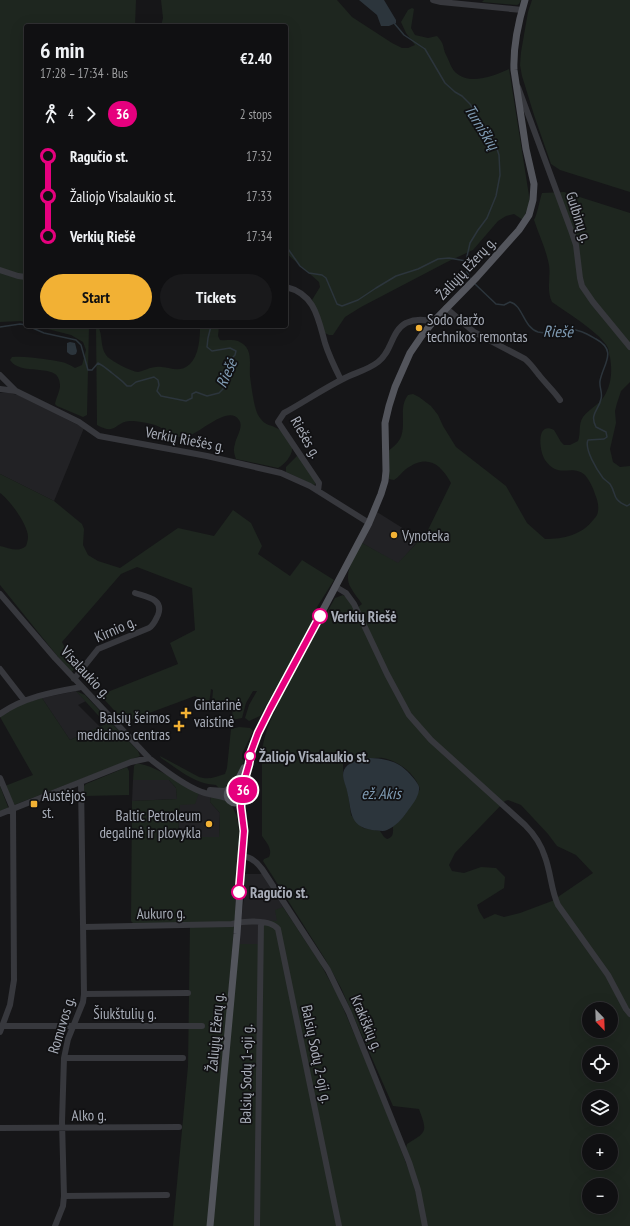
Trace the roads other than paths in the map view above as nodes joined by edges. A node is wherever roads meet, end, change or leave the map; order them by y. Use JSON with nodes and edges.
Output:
{"nodes":[{"id":1,"x":433,"y":0,"type":"edge"},
{"id":2,"x":525,"y":0,"type":"edge"},
{"id":3,"x":522,"y":10,"type":"junction"},
{"id":4,"x":516,"y":86,"type":"junction"},
{"id":5,"x":0,"y":270,"type":"edge"},
{"id":6,"x":24,"y":277,"type":"edge"},
{"id":7,"x":288,"y":288,"type":"edge"},
{"id":8,"x":446,"y":308,"type":"junction"},
{"id":9,"x":433,"y":322,"type":"junction"},
{"id":10,"x":630,"y":347,"type":"edge"},
{"id":11,"x":0,"y":375,"type":"edge"},
{"id":12,"x":341,"y":380,"type":"junction"},
{"id":13,"x":0,"y":390,"type":"edge"},
{"id":14,"x":16,"y":391,"type":"junction"},
{"id":15,"x":560,"y":400,"type":"dead end"},
{"id":16,"x":318,"y":491,"type":"junction"},
{"id":17,"x":369,"y":523,"type":"junction"},
{"id":18,"x":336,"y":586,"type":"junction"},
{"id":19,"x":135,"y":593,"type":"dead end"},
{"id":20,"x":0,"y":594,"type":"edge"},
{"id":21,"x":0,"y":668,"type":"edge"},
{"id":22,"x":74,"y":679,"type":"junction"},
{"id":23,"x":81,"y":687,"type":"junction"},
{"id":24,"x":24,"y":700,"type":"junction"},
{"id":25,"x":0,"y":714,"type":"edge"},
{"id":26,"x":149,"y":758,"type":"junction"},
{"id":27,"x":250,"y":758,"type":"junction"},
{"id":28,"x":0,"y":778,"type":"edge"},
{"id":29,"x":81,"y":782,"type":"junction"},
{"id":30,"x":232,"y":787,"type":"junction"},
{"id":31,"x":197,"y":789,"type":"junction"},
{"id":32,"x":243,"y":791,"type":"junction"},
{"id":33,"x":227,"y":798,"type":"junction"},
{"id":34,"x":241,"y":801,"type":"junction"},
{"id":35,"x":234,"y":803,"type":"junction"},
{"id":36,"x":13,"y":809,"type":"junction"},
{"id":37,"x":0,"y":814,"type":"edge"},
{"id":38,"x":242,"y":840,"type":"junction"},
{"id":39,"x":242,"y":856,"type":"junction"},
{"id":40,"x":261,"y":922,"type":"junction"},
{"id":41,"x":238,"y":923,"type":"junction"},
{"id":42,"x":84,"y":927,"type":"junction"},
{"id":43,"x":188,"y":993,"type":"dead end"},
{"id":44,"x":84,"y":994,"type":"junction"},
{"id":45,"x":630,"y":1014,"type":"edge"},
{"id":46,"x":74,"y":1026,"type":"junction"},
{"id":47,"x":202,"y":1026,"type":"dead end"},
{"id":48,"x":1,"y":1028,"type":"edge"},
{"id":49,"x":64,"y":1058,"type":"junction"},
{"id":50,"x":183,"y":1058,"type":"dead end"},
{"id":51,"x":179,"y":1127,"type":"dead end"},
{"id":52,"x":0,"y":1128,"type":"edge"},
{"id":53,"x":62,"y":1128,"type":"junction"},
{"id":54,"x":167,"y":1195,"type":"dead end"},
{"id":55,"x":64,"y":1196,"type":"junction"},
{"id":56,"x":55,"y":1226,"type":"edge"},
{"id":57,"x":210,"y":1226,"type":"edge"},
{"id":58,"x":257,"y":1226,"type":"edge"},
{"id":59,"x":339,"y":1226,"type":"edge"},
{"id":60,"x":425,"y":1226,"type":"edge"}],
"edges":[{"from":1,"to":3,"type":"street"},
{"from":2,"to":3,"type":"main road","name":"Žaliųjų Ežerų g."},
{"from":3,"to":4,"type":"main road","name":"Žaliųjų Ežerų g."},
{"from":4,"to":8,"type":"main road","name":"Žaliųjų Ežerų g."},
{"from":4,"to":10,"type":"street","name":"Gulbinų g."},
{"from":5,"to":6,"type":"street"},
{"from":7,"to":12,"type":"street"},
{"from":8,"to":9,"type":"main road","name":"Žaliųjų Ežerų g."},
{"from":8,"to":15,"type":"street"},
{"from":9,"to":12,"type":"street","name":"Riešės g."},
{"from":9,"to":17,"type":"main road","name":"Žaliųjų Ežerų g."},
{"from":11,"to":14,"type":"street","name":"Verkių Riešės g."},
{"from":12,"to":16,"type":"street","name":"Riešės g."},
{"from":13,"to":14,"type":"street"},
{"from":14,"to":16,"type":"street","name":"Verkių Riešės g."},
{"from":16,"to":17,"type":"street","name":"Verkių Riešės g."},
{"from":17,"to":18,"type":"main road","name":"Žaliųjų Ežerų g."},
{"from":18,"to":27,"type":"main road","name":"Žaliųjų Ežerų g."},
{"from":18,"to":45,"type":"street"},
{"from":19,"to":22,"type":"street","name":"Kirnio g."},
{"from":20,"to":22,"type":"street","name":"Visalaukio g."},
{"from":21,"to":24,"type":"street"},
{"from":22,"to":23,"type":"street","name":"Visalaukio g."},
{"from":23,"to":24,"type":"street"},
{"from":23,"to":26,"type":"street","name":"Visalaukio g."},
{"from":24,"to":25,"type":"street"},
{"from":26,"to":29,"type":"street"},
{"from":26,"to":31,"type":"street","name":"Visalaukio g."},
{"from":27,"to":30,"type":"main road","name":"Žaliųjų Ežerų g."},
{"from":27,"to":32,"type":"main road","name":"Žaliųjų Ežerų g."},
{"from":28,"to":36,"type":"street"},
{"from":29,"to":36,"type":"street"},
{"from":29,"to":42,"type":"street","name":"Romuvos g."},
{"from":30,"to":31,"type":"street","name":"Visalaukio g."},
{"from":30,"to":32,"type":"main road"},
{"from":30,"to":33,"type":"main road"},
{"from":31,"to":33,"type":"street","name":"Visalaukio g."},
{"from":32,"to":34,"type":"main road"},
{"from":33,"to":35,"type":"main road"},
{"from":34,"to":35,"type":"main road"},
{"from":34,"to":38,"type":"main road","name":"Žaliųjų Ežerų g."},
{"from":35,"to":38,"type":"main road","name":"Žaliųjų Ežerų g."},
{"from":36,"to":37,"type":"street"},
{"from":36,"to":48,"type":"street"},
{"from":38,"to":39,"type":"main road","name":"Žaliųjų Ežerų g."},
{"from":39,"to":41,"type":"main road","name":"Žaliųjų Ežerų g."},
{"from":39,"to":60,"type":"street","name":"Krakiškių g."},
{"from":40,"to":41,"type":"street","name":"Balsių Sodų 2-oji g."},
{"from":40,"to":58,"type":"street","name":"Balsių Sodų 1-oji g."},
{"from":40,"to":59,"type":"street","name":"Balsių Sodų 2-oji g."},
{"from":41,"to":42,"type":"street","name":"Aukuro g."},
{"from":41,"to":57,"type":"main road","name":"Žaliųjų Ežerų g."},
{"from":42,"to":44,"type":"street","name":"Romuvos g."},
{"from":43,"to":44,"type":"street"},
{"from":44,"to":46,"type":"street","name":"Romuvos g."},
{"from":46,"to":47,"type":"street","name":"Šiukštulių g."},
{"from":46,"to":48,"type":"street","name":"Šiukštulių g."},
{"from":46,"to":49,"type":"street","name":"Romuvos g."},
{"from":49,"to":50,"type":"street"},
{"from":49,"to":53,"type":"street","name":"Romuvos g."},
{"from":51,"to":53,"type":"street","name":"Alko g."},
{"from":52,"to":53,"type":"street","name":"Alko g."},
{"from":53,"to":55,"type":"street","name":"Romuvos g."},
{"from":54,"to":55,"type":"street"},
{"from":55,"to":56,"type":"street","name":"Romuvos g."}]}
